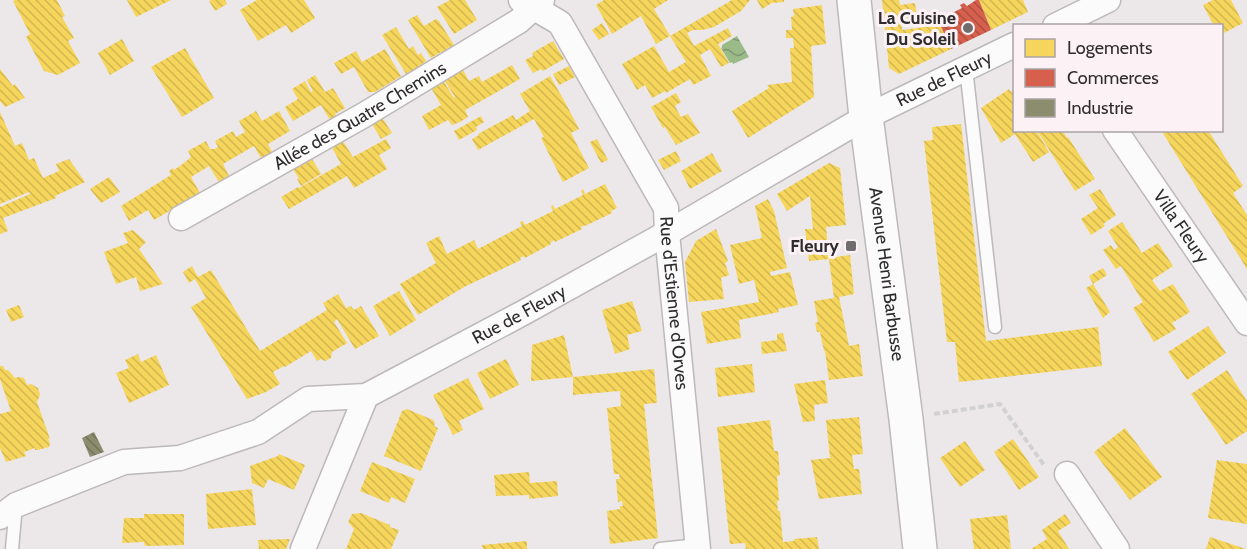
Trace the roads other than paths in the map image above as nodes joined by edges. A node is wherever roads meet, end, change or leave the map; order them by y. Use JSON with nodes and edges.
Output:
{"nodes":[{"id":1,"x":854,"y":0,"type":"edge"},
{"id":2,"x":1108,"y":0,"type":"edge"},
{"id":3,"x":532,"y":3,"type":"edge"},
{"id":4,"x":1059,"y":24,"type":"edge"},
{"id":5,"x":1013,"y":45,"type":"edge"},
{"id":6,"x":966,"y":68,"type":"junction"},
{"id":7,"x":866,"y":117,"type":"junction"},
{"id":8,"x":1116,"y":132,"type":"edge"},
{"id":9,"x":181,"y":218,"type":"dead end"},
{"id":10,"x":667,"y":232,"type":"junction"},
{"id":11,"x":1247,"y":323,"type":"edge"},
{"id":12,"x":995,"y":327,"type":"dead end"},
{"id":13,"x":366,"y":396,"type":"junction"},
{"id":14,"x":1067,"y":474,"type":"road end"},
{"id":15,"x":8,"y":511,"type":"edge"},
{"id":16,"x":698,"y":547,"type":"edge"},
{"id":17,"x":12,"y":549,"type":"edge"},
{"id":18,"x":303,"y":549,"type":"edge"},
{"id":19,"x":660,"y":549,"type":"edge"},
{"id":20,"x":920,"y":549,"type":"edge"},
{"id":21,"x":1117,"y":549,"type":"edge"}],
"edges":[{"from":1,"to":7,"type":"main road","name":"Avenue Henri Barbusse"},
{"from":2,"to":4,"type":"street"},
{"from":3,"to":9,"type":"street","name":"Allée des Quatre Chemins"},
{"from":3,"to":10,"type":"street","name":"Rue d'Estienne d'Orves"},
{"from":5,"to":6,"type":"street","name":"Rue de Fleury"},
{"from":6,"to":7,"type":"street","name":"Rue de Fleury"},
{"from":6,"to":12,"type":"lane"},
{"from":7,"to":10,"type":"street","name":"Rue de Fleury"},
{"from":7,"to":20,"type":"main road","name":"Avenue Henri Barbusse"},
{"from":8,"to":11,"type":"street","name":"Villa Fleury"},
{"from":10,"to":13,"type":"street","name":"Rue de Fleury"},
{"from":10,"to":16,"type":"street","name":"Rue d'Estienne d'Orves"},
{"from":13,"to":15,"type":"street","name":"Rue de Fleury"},
{"from":13,"to":18,"type":"street"},
{"from":14,"to":21,"type":"street"},
{"from":15,"to":17,"type":"lane"},
{"from":16,"to":19,"type":"lane"}]}
